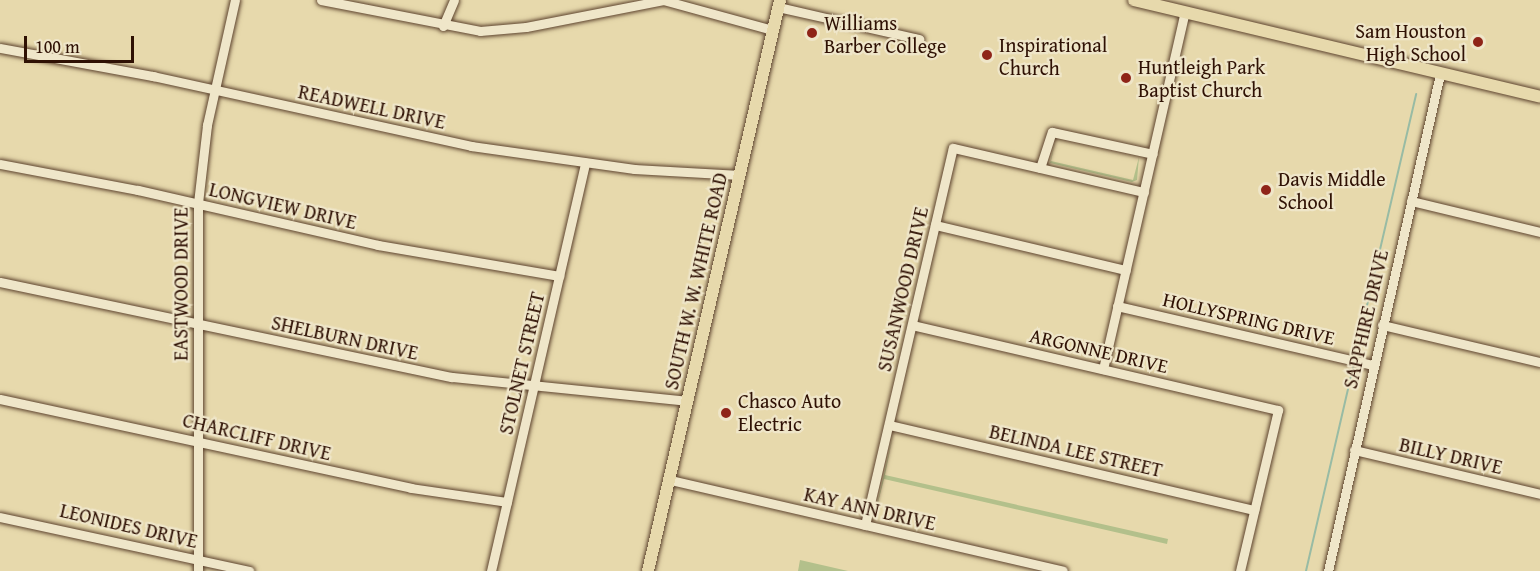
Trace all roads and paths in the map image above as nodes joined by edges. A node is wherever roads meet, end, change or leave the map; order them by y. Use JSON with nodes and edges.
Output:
{"nodes":[{"id":1,"x":235,"y":0,"type":"edge"},
{"id":2,"x":321,"y":0,"type":"edge"},
{"id":3,"x":454,"y":0,"type":"edge"},
{"id":4,"x":663,"y":0,"type":"edge"},
{"id":5,"x":1134,"y":0,"type":"edge"},
{"id":6,"x":339,"y":2,"type":"edge"},
{"id":7,"x":779,"y":4,"type":"edge"},
{"id":8,"x":1185,"y":12,"type":"junction"},
{"id":9,"x":443,"y":26,"type":"junction"},
{"id":10,"x":773,"y":30,"type":"junction"},
{"id":11,"x":919,"y":39,"type":"dead end"},
{"id":12,"x":0,"y":48,"type":"edge"},
{"id":13,"x":1440,"y":74,"type":"junction"},
{"id":14,"x":214,"y":89,"type":"junction"},
{"id":15,"x":1540,"y":98,"type":"edge"},
{"id":16,"x":1153,"y":154,"type":"junction"},
{"id":17,"x":585,"y":163,"type":"junction"},
{"id":18,"x":0,"y":164,"type":"edge"},
{"id":19,"x":1040,"y":168,"type":"junction"},
{"id":20,"x":740,"y":175,"type":"junction"},
{"id":21,"x":1144,"y":192,"type":"junction"},
{"id":22,"x":1411,"y":201,"type":"junction"},
{"id":23,"x":198,"y":203,"type":"junction"},
{"id":24,"x":935,"y":225,"type":"junction"},
{"id":25,"x":1540,"y":232,"type":"edge"},
{"id":26,"x":1126,"y":270,"type":"junction"},
{"id":27,"x":559,"y":276,"type":"junction"},
{"id":28,"x":0,"y":282,"type":"edge"},
{"id":29,"x":1117,"y":306,"type":"junction"},
{"id":30,"x":197,"y":322,"type":"junction"},
{"id":31,"x":912,"y":325,"type":"junction"},
{"id":32,"x":1383,"y":325,"type":"junction"},
{"id":33,"x":1540,"y":362,"type":"edge"},
{"id":34,"x":1373,"y":365,"type":"junction"},
{"id":35,"x":1103,"y":369,"type":"junction"},
{"id":36,"x":534,"y":389,"type":"junction"},
{"id":37,"x":0,"y":399,"type":"edge"},
{"id":38,"x":687,"y":401,"type":"junction"},
{"id":39,"x":889,"y":425,"type":"junction"},
{"id":40,"x":199,"y":441,"type":"junction"},
{"id":41,"x":1354,"y":450,"type":"junction"},
{"id":42,"x":670,"y":480,"type":"junction"},
{"id":43,"x":1540,"y":494,"type":"edge"},
{"id":44,"x":507,"y":502,"type":"junction"},
{"id":45,"x":1254,"y":510,"type":"junction"},
{"id":46,"x":0,"y":516,"type":"edge"},
{"id":47,"x":865,"y":525,"type":"junction"},
{"id":48,"x":199,"y":560,"type":"junction"},
{"id":49,"x":198,"y":571,"type":"edge"},
{"id":50,"x":249,"y":571,"type":"edge"},
{"id":51,"x":491,"y":571,"type":"edge"},
{"id":52,"x":648,"y":571,"type":"edge"},
{"id":53,"x":1063,"y":571,"type":"edge"},
{"id":54,"x":1240,"y":571,"type":"edge"},
{"id":55,"x":1328,"y":571,"type":"edge"}],
"edges":[{"from":1,"to":14,"type":"street","name":"EASTWOOD DRIVE"},
{"from":2,"to":6,"type":"street"},
{"from":3,"to":9,"type":"street"},
{"from":4,"to":9,"type":"street"},
{"from":4,"to":10,"type":"street"},
{"from":5,"to":8,"type":"main road"},
{"from":6,"to":9,"type":"street"},
{"from":7,"to":10,"type":"main road","name":"SOUTH W. W. WHITE ROAD"},
{"from":7,"to":11,"type":"street"},
{"from":8,"to":13,"type":"main road"},
{"from":8,"to":16,"type":"street"},
{"from":10,"to":20,"type":"main road","name":"SOUTH W. W. WHITE ROAD"},
{"from":12,"to":14,"type":"street","name":"READWELL DRIVE"},
{"from":13,"to":15,"type":"main road"},
{"from":13,"to":22,"type":"street","name":"SAPPHIRE DRIVE"},
{"from":14,"to":17,"type":"street","name":"READWELL DRIVE"},
{"from":14,"to":23,"type":"street","name":"EASTWOOD DRIVE"},
{"from":16,"to":19,"type":"street"},
{"from":16,"to":21,"type":"street"},
{"from":17,"to":20,"type":"street","name":"READWELL DRIVE"},
{"from":17,"to":27,"type":"street","name":"STOLNET STREET"},
{"from":18,"to":23,"type":"street","name":"LONGVIEW DRIVE"},
{"from":19,"to":21,"type":"street","name":"SUSANWOOD DRIVE"},
{"from":19,"to":24,"type":"street","name":"SUSANWOOD DRIVE"},
{"from":20,"to":38,"type":"main road","name":"SOUTH W. W. WHITE ROAD"},
{"from":21,"to":26,"type":"street"},
{"from":22,"to":25,"type":"street"},
{"from":22,"to":32,"type":"street","name":"SAPPHIRE DRIVE"},
{"from":23,"to":27,"type":"street","name":"LONGVIEW DRIVE"},
{"from":23,"to":30,"type":"street","name":"EASTWOOD DRIVE"},
{"from":24,"to":26,"type":"street"},
{"from":24,"to":31,"type":"street","name":"SUSANWOOD DRIVE"},
{"from":26,"to":29,"type":"street"},
{"from":27,"to":36,"type":"street","name":"STOLNET STREET"},
{"from":28,"to":30,"type":"street","name":"SHELBURN DRIVE"},
{"from":29,"to":34,"type":"street","name":"HOLLYSPRING DRIVE"},
{"from":29,"to":35,"type":"street"},
{"from":30,"to":36,"type":"street","name":"SHELBURN DRIVE"},
{"from":30,"to":40,"type":"street","name":"EASTWOOD DRIVE"},
{"from":31,"to":35,"type":"street","name":"ARGONNE DRIVE"},
{"from":31,"to":39,"type":"street","name":"SUSANWOOD DRIVE"},
{"from":32,"to":33,"type":"street"},
{"from":32,"to":34,"type":"street","name":"SAPPHIRE DRIVE"},
{"from":34,"to":41,"type":"street","name":"SAPPHIRE DRIVE"},
{"from":35,"to":45,"type":"street","name":"ARGONNE DRIVE"},
{"from":36,"to":38,"type":"street","name":"SHELBURN DRIVE"},
{"from":36,"to":44,"type":"street","name":"STOLNET STREET"},
{"from":37,"to":40,"type":"street","name":"CHARCLIFF DRIVE"},
{"from":38,"to":42,"type":"main road","name":"SOUTH W. W. WHITE ROAD"},
{"from":39,"to":45,"type":"street","name":"BELINDA LEE STREET"},
{"from":39,"to":47,"type":"street","name":"SUSANWOOD DRIVE"},
{"from":40,"to":44,"type":"street","name":"CHARCLIFF DRIVE"},
{"from":40,"to":48,"type":"street","name":"EASTWOOD DRIVE"},
{"from":41,"to":43,"type":"street","name":"BILLY DRIVE"},
{"from":41,"to":55,"type":"street","name":"SAPPHIRE DRIVE"},
{"from":42,"to":47,"type":"street","name":"KAY ANN DRIVE"},
{"from":42,"to":52,"type":"main road","name":"SOUTH W. W. WHITE ROAD"},
{"from":44,"to":51,"type":"street","name":"STOLNET STREET"},
{"from":45,"to":54,"type":"street"},
{"from":46,"to":48,"type":"street","name":"LEONIDES DRIVE"},
{"from":47,"to":53,"type":"street","name":"KAY ANN DRIVE"},
{"from":48,"to":49,"type":"street","name":"EASTWOOD DRIVE"},
{"from":48,"to":50,"type":"street","name":"LEONIDES DRIVE"}]}
